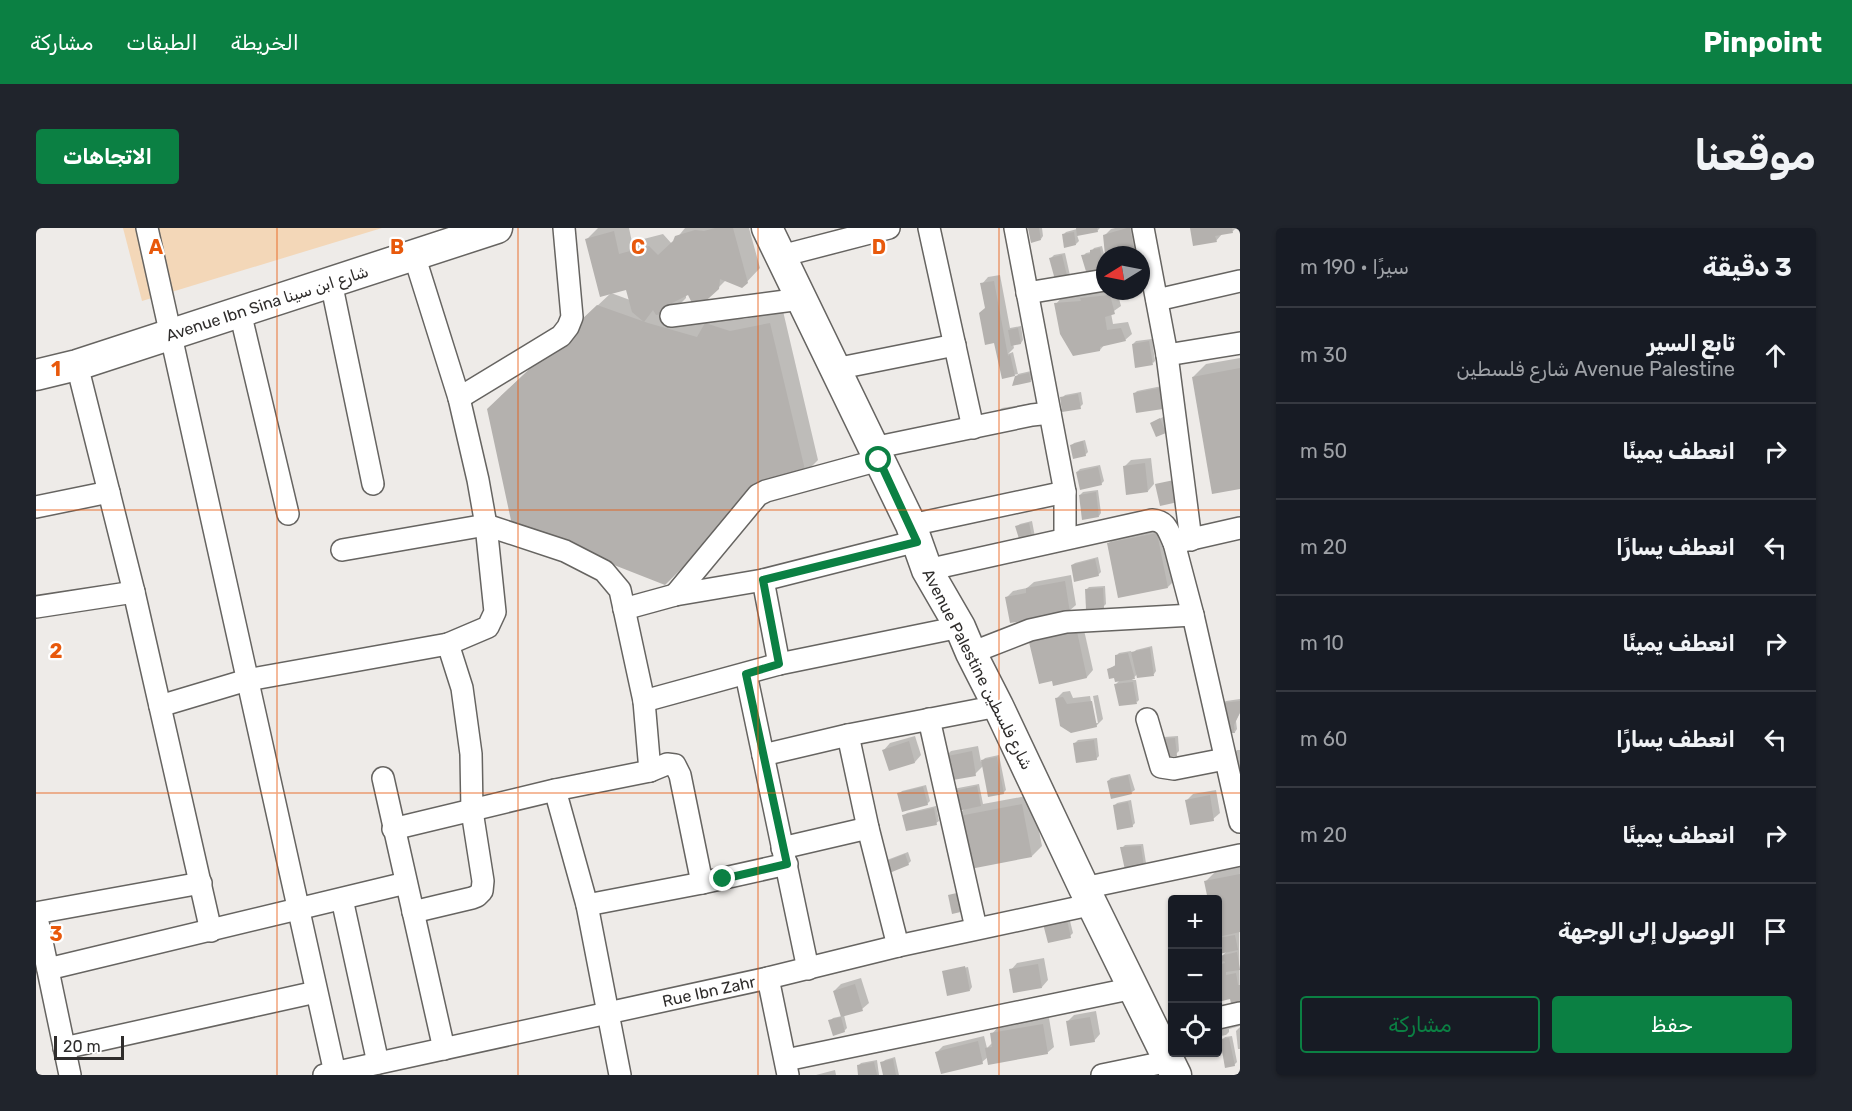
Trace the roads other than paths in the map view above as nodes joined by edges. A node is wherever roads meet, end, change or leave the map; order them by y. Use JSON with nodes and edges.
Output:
{"nodes":[{"id":1,"x":147,"y":228,"type":"edge"},
{"id":2,"x":497,"y":228,"type":"edge"},
{"id":3,"x":564,"y":228,"type":"edge"},
{"id":4,"x":767,"y":228,"type":"edge"},
{"id":5,"x":889,"y":228,"type":"edge"},
{"id":6,"x":929,"y":228,"type":"edge"},
{"id":7,"x":1015,"y":228,"type":"edge"},
{"id":8,"x":1143,"y":228,"type":"edge"},
{"id":9,"x":1144,"y":246,"type":"edge"},
{"id":10,"x":414,"y":255,"type":"junction"},
{"id":11,"x":781,"y":256,"type":"junction"},
{"id":12,"x":1240,"y":281,"type":"edge"},
{"id":13,"x":331,"y":282,"type":"junction"},
{"id":14,"x":1096,"y":282,"type":"edge"},
{"id":15,"x":1150,"y":283,"type":"edge"},
{"id":16,"x":1028,"y":293,"type":"junction"},
{"id":17,"x":801,"y":299,"type":"junction"},
{"id":18,"x":1157,"y":300,"type":"junction"},
{"id":19,"x":240,"y":312,"type":"junction"},
{"id":20,"x":671,"y":316,"type":"dead end"},
{"id":21,"x":171,"y":334,"type":"junction"},
{"id":22,"x":1240,"y":343,"type":"edge"},
{"id":23,"x":955,"y":345,"type":"junction"},
{"id":24,"x":1167,"y":355,"type":"junction"},
{"id":25,"x":77,"y":365,"type":"junction"},
{"id":26,"x":835,"y":369,"type":"junction"},
{"id":27,"x":36,"y":375,"type":"edge"},
{"id":28,"x":459,"y":398,"type":"junction"},
{"id":29,"x":1050,"y":413,"type":"junction"},
{"id":30,"x":973,"y":428,"type":"junction"},
{"id":31,"x":876,"y":454,"type":"junction"},
{"id":32,"x":373,"y":484,"type":"dead end"},
{"id":33,"x":109,"y":492,"type":"junction"},
{"id":34,"x":1065,"y":492,"type":"junction"},
{"id":35,"x":36,"y":507,"type":"edge"},
{"id":36,"x":288,"y":514,"type":"dead end"},
{"id":37,"x":486,"y":525,"type":"junction"},
{"id":38,"x":1240,"y":528,"type":"edge"},
{"id":39,"x":914,"y":533,"type":"junction"},
{"id":40,"x":1065,"y":538,"type":"junction"},
{"id":41,"x":1182,"y":542,"type":"junction"},
{"id":42,"x":342,"y":550,"type":"dead end"},
{"id":43,"x":927,"y":570,"type":"junction"},
{"id":44,"x":763,"y":580,"type":"junction"},
{"id":45,"x":134,"y":592,"type":"junction"},
{"id":46,"x":675,"y":596,"type":"junction"},
{"id":47,"x":36,"y":607,"type":"edge"},
{"id":48,"x":624,"y":609,"type":"junction"},
{"id":49,"x":1193,"y":615,"type":"junction"},
{"id":50,"x":965,"y":640,"type":"junction"},
{"id":51,"x":448,"y":644,"type":"junction"},
{"id":52,"x":779,"y":664,"type":"junction"},
{"id":53,"x":746,"y":674,"type":"junction"},
{"id":54,"x":247,"y":680,"type":"junction"},
{"id":55,"x":644,"y":701,"type":"junction"},
{"id":56,"x":160,"y":706,"type":"junction"},
{"id":57,"x":998,"y":706,"type":"junction"},
{"id":58,"x":1147,"y":718,"type":"dead end"},
{"id":59,"x":929,"y":719,"type":"junction"},
{"id":60,"x":848,"y":735,"type":"junction"},
{"id":61,"x":763,"y":755,"type":"junction"},
{"id":62,"x":1225,"y":759,"type":"junction"},
{"id":63,"x":650,"y":771,"type":"junction"},
{"id":64,"x":383,"y":778,"type":"dead end"},
{"id":65,"x":555,"y":790,"type":"junction"},
{"id":66,"x":472,"y":811,"type":"junction"},
{"id":67,"x":1240,"y":822,"type":"edge"},
{"id":68,"x":868,"y":828,"type":"junction"},
{"id":69,"x":393,"y":829,"type":"junction"},
{"id":70,"x":1240,"y":855,"type":"edge"},
{"id":71,"x":785,"y":856,"type":"junction"},
{"id":72,"x":201,"y":883,"type":"junction"},
{"id":73,"x":406,"y":883,"type":"junction"},
{"id":74,"x":702,"y":883,"type":"junction"},
{"id":75,"x":1089,"y":896,"type":"junction"},
{"id":76,"x":342,"y":899,"type":"junction"},
{"id":77,"x":587,"y":905,"type":"junction"},
{"id":78,"x":298,"y":910,"type":"junction"},
{"id":79,"x":413,"y":912,"type":"junction"},
{"id":80,"x":976,"y":928,"type":"junction"},
{"id":81,"x":212,"y":931,"type":"junction"},
{"id":82,"x":898,"y":946,"type":"junction"},
{"id":83,"x":48,"y":969,"type":"junction"},
{"id":84,"x":808,"y":969,"type":"junction"},
{"id":85,"x":768,"y":978,"type":"junction"},
{"id":86,"x":1134,"y":988,"type":"junction"},
{"id":87,"x":316,"y":992,"type":"junction"},
{"id":88,"x":608,"y":1013,"type":"junction"},
{"id":89,"x":1240,"y":1013,"type":"edge"},
{"id":90,"x":1222,"y":1017,"type":"edge"},
{"id":91,"x":1164,"y":1029,"type":"edge"},
{"id":92,"x":64,"y":1048,"type":"junction"},
{"id":93,"x":444,"y":1049,"type":"junction"},
{"id":94,"x":378,"y":1063,"type":"junction"},
{"id":95,"x":787,"y":1068,"type":"edge"},
{"id":96,"x":1173,"y":1068,"type":"edge"},
{"id":97,"x":342,"y":1073,"type":"edge"},
{"id":98,"x":70,"y":1075,"type":"edge"},
{"id":99,"x":620,"y":1075,"type":"edge"},
{"id":100,"x":1102,"y":1075,"type":"edge"}],
"edges":[{"from":1,"to":21,"type":"street"},
{"from":2,"to":10,"type":"street","name":"Avenue Ibn Sina شارع ابن سينا"},
{"from":3,"to":28,"type":"street"},
{"from":4,"to":11,"type":"street","name":"Avenue Palestine شارع فلسطين"},
{"from":5,"to":11,"type":"street"},
{"from":6,"to":23,"type":"street"},
{"from":7,"to":16,"type":"street"},
{"from":8,"to":9,"type":"street"},
{"from":10,"to":13,"type":"street","name":"Avenue Ibn Sina شارع ابن سينا"},
{"from":10,"to":28,"type":"street"},
{"from":11,"to":17,"type":"street","name":"Avenue Palestine شارع فلسطين"},
{"from":12,"to":18,"type":"street"},
{"from":13,"to":19,"type":"street","name":"Avenue Ibn Sina شارع ابن سينا"},
{"from":13,"to":32,"type":"street"},
{"from":14,"to":16,"type":"street"},
{"from":15,"to":18,"type":"street"},
{"from":16,"to":29,"type":"street"},
{"from":17,"to":20,"type":"street"},
{"from":17,"to":26,"type":"street","name":"Avenue Palestine شارع فلسطين"},
{"from":18,"to":24,"type":"street"},
{"from":19,"to":21,"type":"street","name":"Avenue Ibn Sina شارع ابن سينا"},
{"from":19,"to":36,"type":"street"},
{"from":21,"to":25,"type":"street","name":"Avenue Ibn Sina شارع ابن سينا"},
{"from":21,"to":54,"type":"street"},
{"from":22,"to":24,"type":"street"},
{"from":23,"to":26,"type":"street"},
{"from":23,"to":30,"type":"street"},
{"from":24,"to":41,"type":"street"},
{"from":25,"to":27,"type":"street","name":"Avenue Ibn Sina شارع ابن سينا"},
{"from":25,"to":33,"type":"street"},
{"from":26,"to":31,"type":"street","name":"Avenue Palestine شارع فلسطين"},
{"from":28,"to":37,"type":"street"},
{"from":29,"to":30,"type":"street"},
{"from":29,"to":34,"type":"street"},
{"from":30,"to":31,"type":"street"},
{"from":31,"to":39,"type":"street","name":"Avenue Palestine شارع فلسطين"},
{"from":31,"to":46,"type":"street"},
{"from":33,"to":35,"type":"street"},
{"from":33,"to":45,"type":"street"},
{"from":34,"to":39,"type":"street"},
{"from":34,"to":40,"type":"street"},
{"from":37,"to":42,"type":"street"},
{"from":37,"to":48,"type":"street"},
{"from":37,"to":51,"type":"street"},
{"from":38,"to":41,"type":"street"},
{"from":39,"to":43,"type":"street","name":"Avenue Palestine شارع فلسطين"},
{"from":39,"to":44,"type":"street"},
{"from":40,"to":41,"type":"street"},
{"from":40,"to":43,"type":"street"},
{"from":41,"to":49,"type":"street"},
{"from":43,"to":50,"type":"street","name":"Avenue Palestine شارع فلسطين"},
{"from":44,"to":46,"type":"street"},
{"from":44,"to":52,"type":"street"},
{"from":45,"to":47,"type":"street"},
{"from":45,"to":56,"type":"street"},
{"from":46,"to":48,"type":"street"},
{"from":48,"to":55,"type":"street"},
{"from":49,"to":50,"type":"street"},
{"from":49,"to":62,"type":"street"},
{"from":50,"to":52,"type":"street"},
{"from":50,"to":57,"type":"street","name":"Avenue Palestine شارع فلسطين"},
{"from":51,"to":54,"type":"street"},
{"from":51,"to":66,"type":"street"},
{"from":52,"to":53,"type":"street"},
{"from":53,"to":55,"type":"street"},
{"from":53,"to":61,"type":"street"},
{"from":54,"to":56,"type":"street"},
{"from":54,"to":78,"type":"street"},
{"from":55,"to":63,"type":"street"},
{"from":56,"to":72,"type":"street"},
{"from":57,"to":59,"type":"street"},
{"from":57,"to":75,"type":"street","name":"Avenue Palestine شارع فلسطين"},
{"from":58,"to":62,"type":"street"},
{"from":59,"to":60,"type":"street"},
{"from":59,"to":80,"type":"street"},
{"from":60,"to":61,"type":"street"},
{"from":60,"to":68,"type":"street"},
{"from":61,"to":71,"type":"street"},
{"from":62,"to":67,"type":"street"},
{"from":63,"to":65,"type":"street"},
{"from":63,"to":74,"type":"street"},
{"from":64,"to":69,"type":"street"},
{"from":65,"to":66,"type":"street"},
{"from":65,"to":77,"type":"street"},
{"from":66,"to":69,"type":"street"},
{"from":66,"to":79,"type":"street"},
{"from":68,"to":71,"type":"street"},
{"from":68,"to":82,"type":"street"},
{"from":69,"to":73,"type":"street"},
{"from":70,"to":75,"type":"street","name":"Rue Ibn Zahr"},
{"from":71,"to":74,"type":"street"},
{"from":71,"to":84,"type":"street"},
{"from":72,"to":81,"type":"street"},
{"from":72,"to":83,"type":"street"},
{"from":73,"to":76,"type":"street"},
{"from":73,"to":79,"type":"street"},
{"from":74,"to":77,"type":"street"},
{"from":75,"to":80,"type":"street","name":"Rue Ibn Zahr"},
{"from":75,"to":86,"type":"street","name":"Avenue Palestine شارع فلسطين"},
{"from":76,"to":78,"type":"street"},
{"from":76,"to":94,"type":"street"},
{"from":77,"to":88,"type":"street"},
{"from":78,"to":81,"type":"street"},
{"from":78,"to":87,"type":"street"},
{"from":79,"to":93,"type":"street"},
{"from":80,"to":82,"type":"street","name":"Rue Ibn Zahr"},
{"from":81,"to":83,"type":"street"},
{"from":82,"to":84,"type":"street","name":"Rue Ibn Zahr"},
{"from":83,"to":92,"type":"street"},
{"from":84,"to":85,"type":"street","name":"Rue Ibn Zahr"},
{"from":85,"to":88,"type":"street","name":"Rue Ibn Zahr"},
{"from":85,"to":95,"type":"street"},
{"from":86,"to":91,"type":"street","name":"Avenue Palestine شارع فلسطين"},
{"from":86,"to":95,"type":"street"},
{"from":87,"to":92,"type":"street"},
{"from":87,"to":97,"type":"street"},
{"from":88,"to":93,"type":"street","name":"Rue Ibn Zahr"},
{"from":88,"to":99,"type":"street"},
{"from":89,"to":90,"type":"street"},
{"from":91,"to":96,"type":"street","name":"Avenue Palestine شارع فلسطين"},
{"from":92,"to":98,"type":"street"},
{"from":93,"to":94,"type":"street","name":"Rue Ibn Zahr"},
{"from":94,"to":97,"type":"street","name":"Rue Ibn Zahr"},
{"from":96,"to":100,"type":"street"}]}
